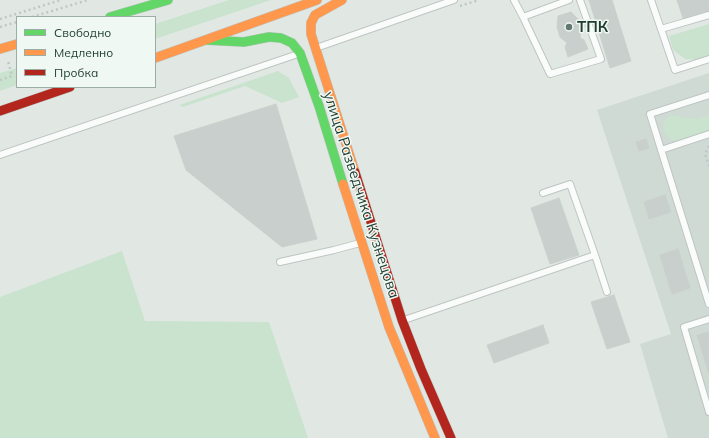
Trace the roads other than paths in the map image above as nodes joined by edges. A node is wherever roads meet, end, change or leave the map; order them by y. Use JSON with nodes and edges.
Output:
{"nodes":[{"id":1,"x":168,"y":0,"type":"edge"},
{"id":2,"x":317,"y":0,"type":"edge"},
{"id":3,"x":342,"y":0,"type":"edge"},
{"id":4,"x":454,"y":0,"type":"edge"},
{"id":5,"x":514,"y":0,"type":"edge"},
{"id":6,"x":570,"y":0,"type":"edge"},
{"id":7,"x":580,"y":0,"type":"edge"},
{"id":8,"x":651,"y":0,"type":"edge"},
{"id":9,"x":709,"y":15,"type":"edge"},
{"id":10,"x":113,"y":16,"type":"edge"},
{"id":11,"x":523,"y":17,"type":"junction"},
{"id":12,"x":661,"y":29,"type":"junction"},
{"id":13,"x":206,"y":40,"type":"junction"},
{"id":14,"x":16,"y":44,"type":"edge"},
{"id":15,"x":315,"y":48,"type":"junction"},
{"id":16,"x":0,"y":49,"type":"edge"},
{"id":17,"x":300,"y":53,"type":"junction"},
{"id":18,"x":156,"y":58,"type":"edge"},
{"id":19,"x":709,"y":59,"type":"edge"},
{"id":20,"x":67,"y":88,"type":"edge"},
{"id":21,"x":709,"y":95,"type":"edge"},
{"id":22,"x":0,"y":111,"type":"edge"},
{"id":23,"x":709,"y":134,"type":"edge"},
{"id":24,"x":661,"y":150,"type":"junction"},
{"id":25,"x":0,"y":155,"type":"edge"},
{"id":26,"x":543,"y":193,"type":"dead end"},
{"id":27,"x":362,"y":242,"type":"junction"},
{"id":28,"x":595,"y":255,"type":"junction"},
{"id":29,"x":280,"y":262,"type":"dead end"},
{"id":30,"x":607,"y":292,"type":"dead end"},
{"id":31,"x":709,"y":304,"type":"edge"},
{"id":32,"x":709,"y":319,"type":"edge"},
{"id":33,"x":402,"y":320,"type":"junction"},
{"id":34,"x":709,"y":412,"type":"edge"},
{"id":35,"x":435,"y":438,"type":"edge"},
{"id":36,"x":451,"y":438,"type":"edge"}],
"edges":[{"from":1,"to":10,"type":"main road"},
{"from":2,"to":13,"type":"main road"},
{"from":3,"to":15,"type":"main road","name":"улица Разведчика Кузнецова"},
{"from":4,"to":15,"type":"lane"},
{"from":5,"to":11,"type":"lane"},
{"from":6,"to":11,"type":"lane"},
{"from":7,"to":11,"type":"lane"},
{"from":8,"to":12,"type":"lane"},
{"from":9,"to":12,"type":"lane"},
{"from":12,"to":19,"type":"lane"},
{"from":13,"to":17,"type":"main road","name":"улица Разведчика Кузнецова"},
{"from":13,"to":18,"type":"main road"},
{"from":14,"to":16,"type":"main road"},
{"from":15,"to":17,"type":"lane"},
{"from":15,"to":33,"type":"main road","name":"улица Разведчика Кузнецова"},
{"from":17,"to":25,"type":"lane"},
{"from":17,"to":27,"type":"main road","name":"улица Разведчика Кузнецова"},
{"from":20,"to":22,"type":"main road"},
{"from":21,"to":24,"type":"lane"},
{"from":23,"to":24,"type":"lane"},
{"from":24,"to":31,"type":"lane"},
{"from":26,"to":28,"type":"lane"},
{"from":27,"to":29,"type":"lane"},
{"from":27,"to":35,"type":"main road","name":"улица Разведчика Кузнецова"},
{"from":28,"to":30,"type":"lane"},
{"from":28,"to":33,"type":"lane"},
{"from":32,"to":34,"type":"lane"},
{"from":33,"to":36,"type":"main road","name":"улица Разведчика Кузнецова"}]}
